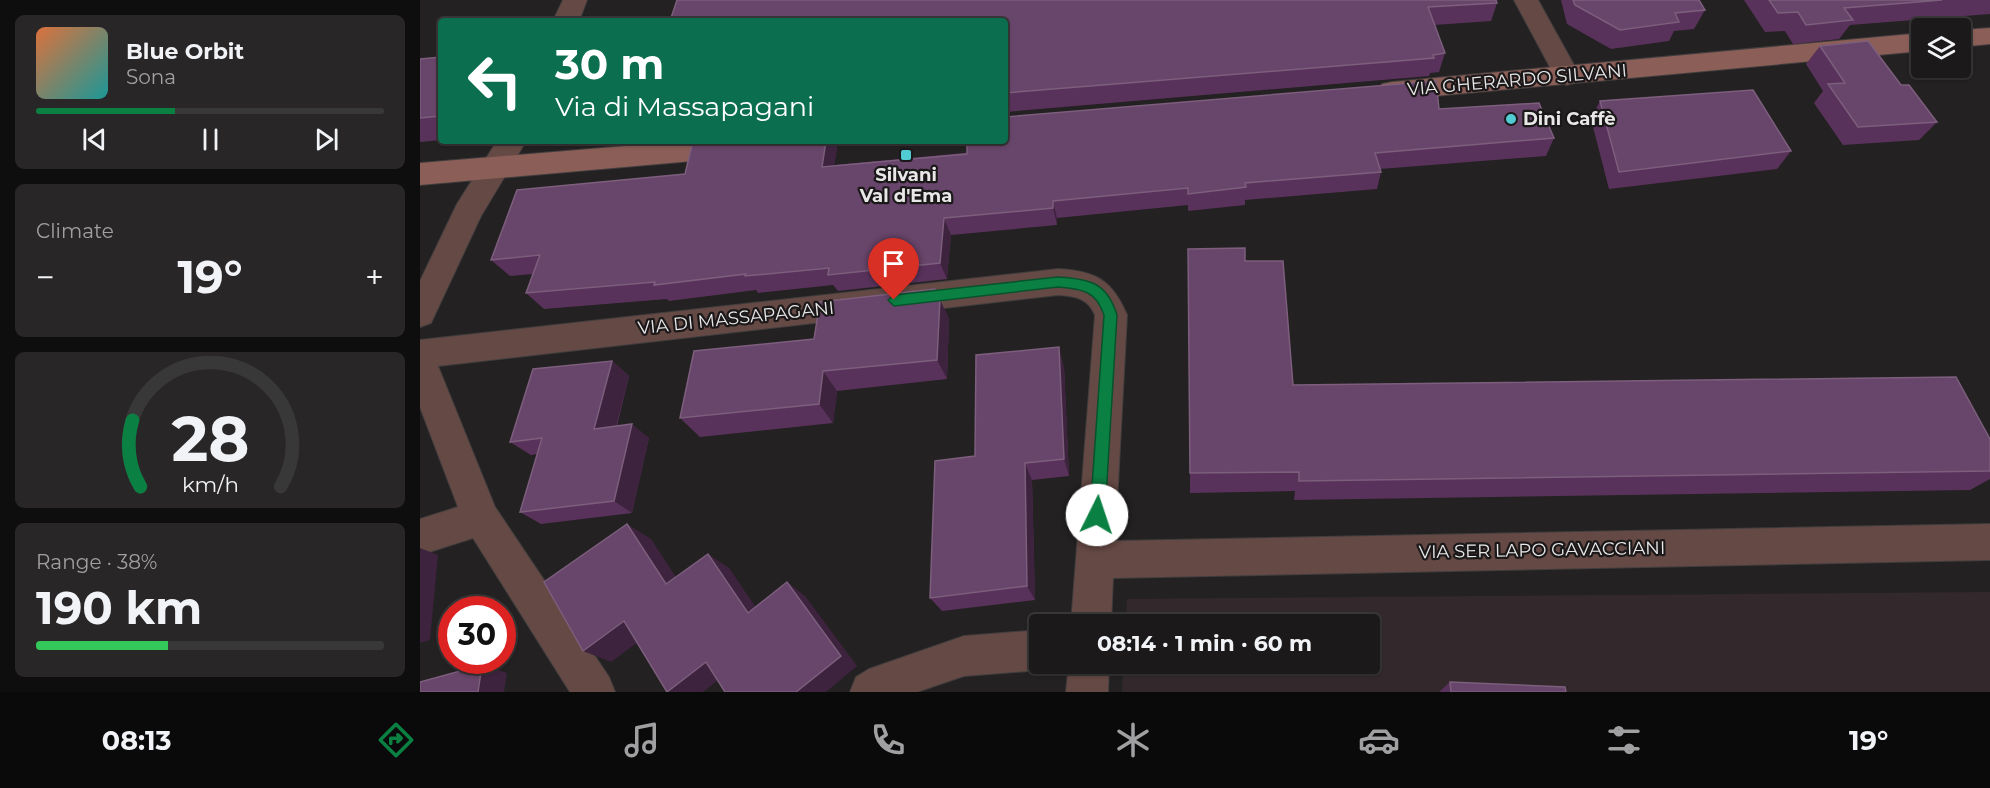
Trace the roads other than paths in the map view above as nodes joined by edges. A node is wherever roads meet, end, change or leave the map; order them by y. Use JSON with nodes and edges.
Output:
{"nodes":[{"id":1,"x":575,"y":0,"type":"edge"},
{"id":2,"x":1526,"y":0,"type":"edge"},
{"id":3,"x":567,"y":18,"type":"edge"},
{"id":4,"x":1990,"y":36,"type":"edge"},
{"id":5,"x":1971,"y":38,"type":"edge"},
{"id":6,"x":1911,"y":43,"type":"edge"},
{"id":7,"x":1568,"y":76,"type":"junction"},
{"id":8,"x":1368,"y":93,"type":"edge"},
{"id":9,"x":510,"y":144,"type":"edge"},
{"id":10,"x":773,"y":144,"type":"edge"},
{"id":11,"x":496,"y":168,"type":"junction"},
{"id":12,"x":420,"y":174,"type":"edge"},
{"id":13,"x":420,"y":314,"type":"edge"},
{"id":14,"x":420,"y":354,"type":"edge"},
{"id":15,"x":420,"y":364,"type":"edge"},
{"id":16,"x":481,"y":518,"type":"junction"},
{"id":17,"x":420,"y":537,"type":"edge"},
{"id":18,"x":1990,"y":542,"type":"edge"},
{"id":19,"x":1094,"y":560,"type":"junction"},
{"id":20,"x":1091,"y":614,"type":"edge"},
{"id":21,"x":1029,"y":652,"type":"edge"},
{"id":22,"x":1088,"y":674,"type":"edge"},
{"id":23,"x":594,"y":692,"type":"edge"},
{"id":24,"x":871,"y":692,"type":"edge"},
{"id":25,"x":1087,"y":692,"type":"edge"}],
"edges":[{"from":1,"to":3,"type":"street"},
{"from":2,"to":7,"type":"street"},
{"from":4,"to":5,"type":"main road"},
{"from":6,"to":7,"type":"main road","name":"VIA GHERARDO SILVANI"},
{"from":7,"to":8,"type":"main road","name":"VIA GHERARDO SILVANI"},
{"from":9,"to":11,"type":"street"},
{"from":10,"to":11,"type":"main road"},
{"from":11,"to":12,"type":"main road"},
{"from":11,"to":13,"type":"street"},
{"from":14,"to":19,"type":"street","name":"VIA DI MASSAPAGANI"},
{"from":15,"to":16,"type":"street"},
{"from":16,"to":17,"type":"street"},
{"from":16,"to":23,"type":"street"},
{"from":18,"to":19,"type":"street","name":"VIA SER LAPO GAVACCIANI"},
{"from":19,"to":20,"type":"street","name":"VIA DI MASSAPAGANI"},
{"from":21,"to":24,"type":"street"},
{"from":22,"to":25,"type":"street"}]}
